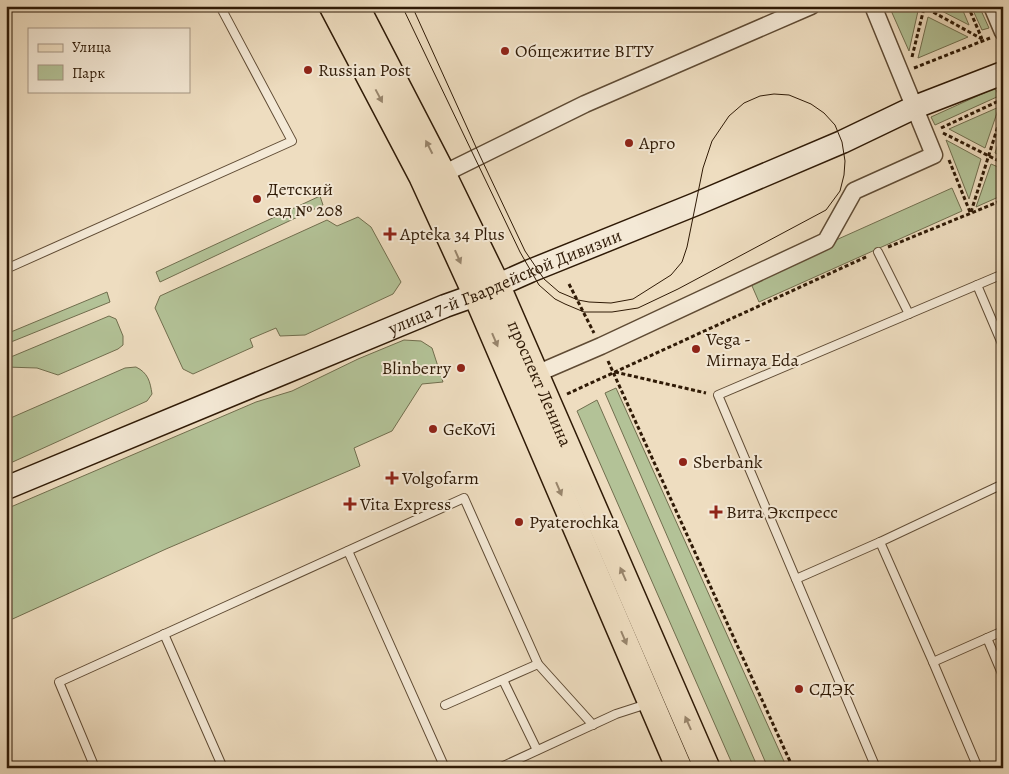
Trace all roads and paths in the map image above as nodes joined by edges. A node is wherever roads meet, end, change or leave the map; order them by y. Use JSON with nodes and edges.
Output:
{"nodes":[{"id":1,"x":220,"y":6,"type":"edge"},
{"id":2,"x":332,"y":6,"type":"edge"},
{"id":3,"x":356,"y":6,"type":"edge"},
{"id":4,"x":811,"y":6,"type":"edge"},
{"id":5,"x":874,"y":6,"type":"edge"},
{"id":6,"x":968,"y":6,"type":"edge"},
{"id":7,"x":992,"y":6,"type":"edge"},
{"id":8,"x":923,"y":7,"type":"edge"},
{"id":9,"x":999,"y":34,"type":"edge"},
{"id":10,"x":1003,"y":73,"type":"edge"},
{"id":11,"x":1003,"y":100,"type":"edge"},
{"id":12,"x":915,"y":107,"type":"junction"},
{"id":13,"x":1003,"y":110,"type":"edge"},
{"id":14,"x":946,"y":155,"type":"dead end"},
{"id":15,"x":988,"y":156,"type":"junction"},
{"id":16,"x":1003,"y":163,"type":"edge"},
{"id":17,"x":443,"y":174,"type":"junction"},
{"id":18,"x":1003,"y":200,"type":"edge"},
{"id":19,"x":970,"y":213,"type":"junction"},
{"id":20,"x":878,"y":252,"type":"junction"},
{"id":21,"x":6,"y":269,"type":"edge"},
{"id":22,"x":1003,"y":274,"type":"edge"},
{"id":23,"x":569,"y":284,"type":"dead end"},
{"id":24,"x":977,"y":285,"type":"junction"},
{"id":25,"x":486,"y":290,"type":"junction"},
{"id":26,"x":909,"y":314,"type":"junction"},
{"id":27,"x":601,"y":346,"type":"junction"},
{"id":28,"x":1003,"y":346,"type":"edge"},
{"id":29,"x":614,"y":372,"type":"junction"},
{"id":30,"x":536,"y":374,"type":"junction"},
{"id":31,"x":566,"y":394,"type":"dead end"},
{"id":32,"x":718,"y":395,"type":"junction"},
{"id":33,"x":1003,"y":484,"type":"edge"},
{"id":34,"x":6,"y":488,"type":"edge"},
{"id":35,"x":880,"y":542,"type":"junction"},
{"id":36,"x":348,"y":551,"type":"junction"},
{"id":37,"x":796,"y":579,"type":"junction"},
{"id":38,"x":1003,"y":631,"type":"edge"},
{"id":39,"x":164,"y":634,"type":"junction"},
{"id":40,"x":987,"y":638,"type":"junction"},
{"id":41,"x":933,"y":662,"type":"junction"},
{"id":42,"x":538,"y":664,"type":"junction"},
{"id":43,"x":1003,"y":676,"type":"edge"},
{"id":44,"x":503,"y":680,"type":"junction"},
{"id":45,"x":651,"y":702,"type":"junction"},
{"id":46,"x":444,"y":705,"type":"dead end"},
{"id":47,"x":593,"y":725,"type":"junction"},
{"id":48,"x":537,"y":750,"type":"junction"},
{"id":49,"x":510,"y":766,"type":"edge"},
{"id":50,"x":95,"y":768,"type":"edge"},
{"id":51,"x":224,"y":768,"type":"edge"},
{"id":52,"x":445,"y":768,"type":"edge"},
{"id":53,"x":499,"y":768,"type":"edge"},
{"id":54,"x":680,"y":768,"type":"edge"},
{"id":55,"x":707,"y":768,"type":"edge"},
{"id":56,"x":792,"y":768,"type":"edge"},
{"id":57,"x":876,"y":768,"type":"edge"},
{"id":58,"x":978,"y":768,"type":"edge"}],
"edges":[{"from":1,"to":21,"type":"lane"},
{"from":2,"to":25,"type":"main road","name":"проспект Ленина","one_way":true},
{"from":17,"to":3,"type":"main road","name":"проспект Ленина","one_way":true},
{"from":4,"to":17,"type":"street"},
{"from":5,"to":12,"type":"street"},
{"from":6,"to":8,"type":"path"},
{"from":7,"to":9,"type":"street"},
{"from":8,"to":9,"type":"path"},
{"from":10,"to":12,"type":"main road","name":"улица 7-й Гвардейской Дивизии"},
{"from":11,"to":15,"type":"path"},
{"from":12,"to":25,"type":"main road","name":"улица 7-й Гвардейской Дивизии"},
{"from":12,"to":27,"type":"street"},
{"from":13,"to":15,"type":"path"},
{"from":14,"to":19,"type":"path"},
{"from":15,"to":16,"type":"path"},
{"from":15,"to":19,"type":"path"},
{"from":17,"to":25,"type":"main road","name":"проспект Ленина"},
{"from":18,"to":19,"type":"path"},
{"from":19,"to":20,"type":"path"},
{"from":20,"to":26,"type":"lane"},
{"from":20,"to":29,"type":"path"},
{"from":22,"to":24,"type":"lane"},
{"from":23,"to":27,"type":"path"},
{"from":24,"to":26,"type":"lane"},
{"from":24,"to":28,"type":"lane"},
{"from":25,"to":30,"type":"main road","name":"проспект Ленина"},
{"from":25,"to":34,"type":"main road","name":"улица 7-й Гвардейской Дивизии"},
{"from":25,"to":45,"type":"main road","name":"проспект Ленина","one_way":true},
{"from":26,"to":32,"type":"lane"},
{"from":27,"to":29,"type":"path"},
{"from":27,"to":30,"type":"street"},
{"from":29,"to":31,"type":"path"},
{"from":29,"to":32,"type":"path"},
{"from":29,"to":56,"type":"path"},
{"from":55,"to":30,"type":"main road","name":"проспект Ленина","one_way":true},
{"from":32,"to":37,"type":"lane"},
{"from":33,"to":35,"type":"lane"},
{"from":35,"to":37,"type":"lane"},
{"from":35,"to":41,"type":"lane"},
{"from":36,"to":39,"type":"lane"},
{"from":36,"to":42,"type":"lane"},
{"from":36,"to":52,"type":"lane"},
{"from":37,"to":57,"type":"lane"},
{"from":38,"to":40,"type":"lane"},
{"from":39,"to":50,"type":"lane"},
{"from":39,"to":51,"type":"lane"},
{"from":40,"to":41,"type":"lane"},
{"from":40,"to":43,"type":"lane"},
{"from":41,"to":58,"type":"lane"},
{"from":42,"to":44,"type":"lane"},
{"from":42,"to":47,"type":"lane"},
{"from":44,"to":46,"type":"lane"},
{"from":44,"to":48,"type":"lane"},
{"from":45,"to":47,"type":"lane"},
{"from":45,"to":54,"type":"main road","name":"проспект Ленина"},
{"from":47,"to":48,"type":"lane"},
{"from":48,"to":49,"type":"lane"},
{"from":49,"to":53,"type":"lane"}]}
